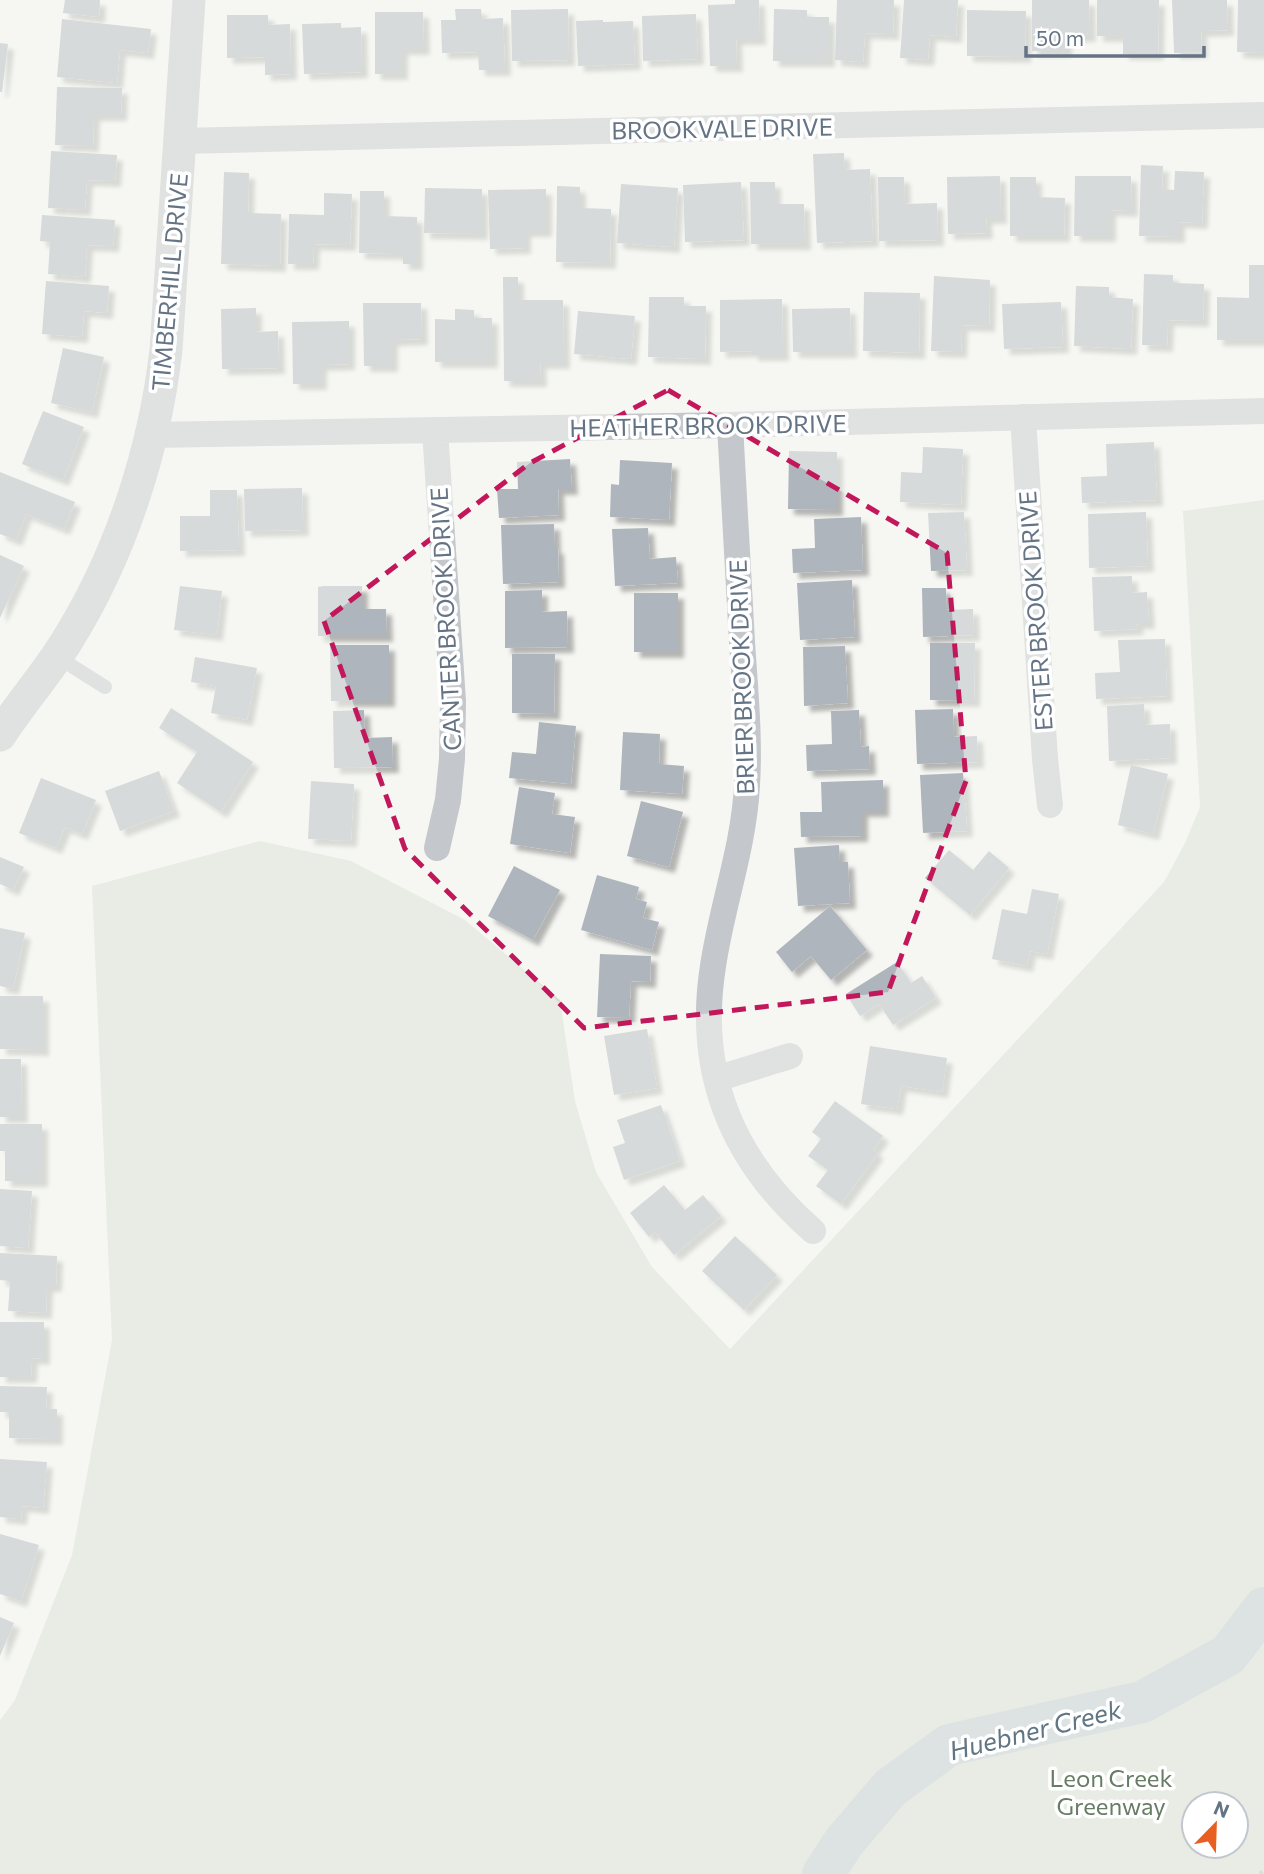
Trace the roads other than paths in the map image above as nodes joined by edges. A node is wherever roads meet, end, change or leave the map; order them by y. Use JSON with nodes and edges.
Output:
{"nodes":[{"id":1,"x":189,"y":0,"type":"edge"},
{"id":2,"x":1264,"y":115,"type":"edge"},
{"id":3,"x":180,"y":141,"type":"junction"},
{"id":4,"x":1264,"y":411,"type":"edge"},
{"id":5,"x":1023,"y":417,"type":"junction"},
{"id":6,"x":730,"y":425,"type":"junction"},
{"id":7,"x":435,"y":430,"type":"junction"},
{"id":8,"x":151,"y":435,"type":"junction"},
{"id":9,"x":56,"y":656,"type":"junction"},
{"id":10,"x":106,"y":687,"type":"dead end"},
{"id":11,"x":0,"y":735,"type":"edge"},
{"id":12,"x":1050,"y":805,"type":"dead end"},
{"id":13,"x":437,"y":848,"type":"dead end"},
{"id":14,"x":790,"y":1056,"type":"dead end"},
{"id":15,"x":716,"y":1079,"type":"junction"},
{"id":16,"x":813,"y":1231,"type":"dead end"}],
"edges":[{"from":1,"to":3,"type":"street","name":"TIMBERHILL DRIVE"},
{"from":2,"to":3,"type":"street","name":"BROOKVALE DRIVE"},
{"from":3,"to":8,"type":"street","name":"TIMBERHILL DRIVE"},
{"from":4,"to":5,"type":"street","name":"HEATHER BROOK DRIVE"},
{"from":5,"to":6,"type":"street","name":"HEATHER BROOK DRIVE"},
{"from":5,"to":12,"type":"street","name":"ESTER BROOK DRIVE"},
{"from":6,"to":7,"type":"street","name":"HEATHER BROOK DRIVE"},
{"from":6,"to":15,"type":"street","name":"BRIER BROOK DRIVE"},
{"from":7,"to":8,"type":"street","name":"HEATHER BROOK DRIVE"},
{"from":7,"to":13,"type":"street","name":"CANTER BROOK DRIVE"},
{"from":8,"to":9,"type":"street","name":"TIMBERHILL DRIVE"},
{"from":9,"to":10,"type":"lane"},
{"from":9,"to":11,"type":"street","name":"TIMBERHILL DRIVE"},
{"from":14,"to":15,"type":"street"},
{"from":15,"to":16,"type":"street","name":"BRIER BROOK DRIVE"}]}
